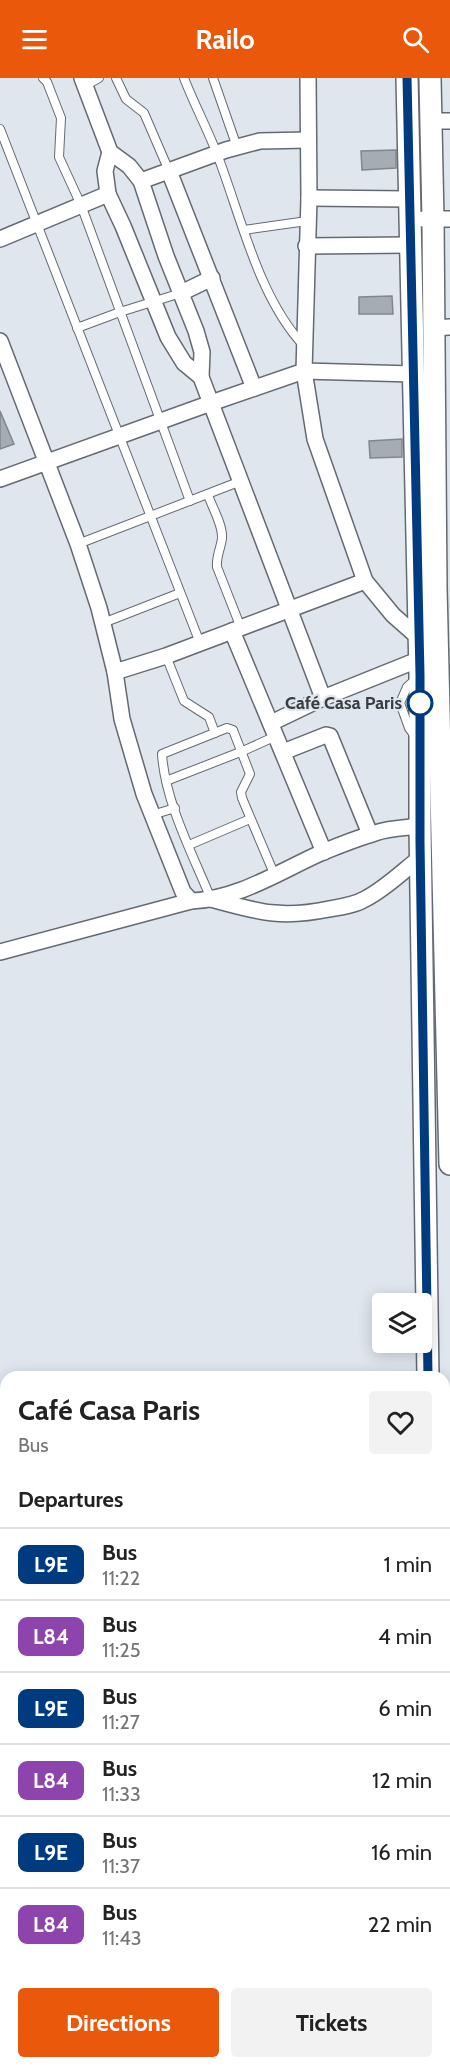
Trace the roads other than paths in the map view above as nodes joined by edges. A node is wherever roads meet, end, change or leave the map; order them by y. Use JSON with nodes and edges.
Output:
{"nodes":[{"id":1,"x":43,"y":78,"type":"edge"},
{"id":2,"x":99,"y":78,"type":"edge"},
{"id":3,"x":116,"y":78,"type":"edge"},
{"id":4,"x":184,"y":78,"type":"edge"},
{"id":5,"x":213,"y":78,"type":"edge"},
{"id":6,"x":308,"y":78,"type":"edge"},
{"id":7,"x":407,"y":78,"type":"edge"},
{"id":8,"x":430,"y":78,"type":"edge"},
{"id":9,"x":83,"y":82,"type":"edge"},
{"id":10,"x":440,"y":121,"type":"edge"},
{"id":11,"x":0,"y":129,"type":"edge"},
{"id":12,"x":308,"y":140,"type":"junction"},
{"id":13,"x":237,"y":147,"type":"junction"},
{"id":14,"x":110,"y":152,"type":"junction"},
{"id":15,"x":217,"y":154,"type":"junction"},
{"id":16,"x":169,"y":171,"type":"junction"},
{"id":17,"x":141,"y":181,"type":"junction"},
{"id":18,"x":108,"y":194,"type":"junction"},
{"id":19,"x":309,"y":198,"type":"junction"},
{"id":20,"x":81,"y":205,"type":"junction"},
{"id":21,"x":409,"y":209,"type":"junction"},
{"id":22,"x":442,"y":219,"type":"edge"},
{"id":23,"x":308,"y":221,"type":"junction"},
{"id":24,"x":38,"y":223,"type":"junction"},
{"id":25,"x":244,"y":230,"type":"junction"},
{"id":26,"x":0,"y":239,"type":"edge"},
{"id":27,"x":410,"y":245,"type":"junction"},
{"id":28,"x":306,"y":246,"type":"junction"},
{"id":29,"x":212,"y":278,"type":"junction"},
{"id":30,"x":181,"y":294,"type":"junction"},
{"id":31,"x":153,"y":301,"type":"junction"},
{"id":32,"x":120,"y":312,"type":"junction"},
{"id":33,"x":442,"y":327,"type":"edge"},
{"id":34,"x":78,"y":328,"type":"junction"},
{"id":35,"x":0,"y":341,"type":"edge"},
{"id":36,"x":305,"y":346,"type":"junction"},
{"id":37,"x":304,"y":371,"type":"junction"},
{"id":38,"x":412,"y":374,"type":"junction"},
{"id":39,"x":201,"y":377,"type":"junction"},
{"id":40,"x":254,"y":388,"type":"junction"},
{"id":41,"x":211,"y":403,"type":"junction"},
{"id":42,"x":160,"y":421,"type":"junction"},
{"id":43,"x":119,"y":436,"type":"junction"},
{"id":44,"x":47,"y":463,"type":"junction"},
{"id":45,"x":0,"y":479,"type":"edge"},
{"id":46,"x":241,"y":481,"type":"junction"},
{"id":47,"x":208,"y":495,"type":"junction"},
{"id":48,"x":190,"y":501,"type":"junction"},
{"id":49,"x":150,"y":515,"type":"junction"},
{"id":50,"x":78,"y":544,"type":"junction"},
{"id":51,"x":365,"y":581,"type":"junction"},
{"id":52,"x":443,"y":585,"type":"edge"},
{"id":53,"x":180,"y":593,"type":"junction"},
{"id":54,"x":289,"y":609,"type":"junction"},
{"id":55,"x":103,"y":624,"type":"junction"},
{"id":56,"x":236,"y":629,"type":"junction"},
{"id":57,"x":200,"y":643,"type":"junction"},
{"id":58,"x":166,"y":656,"type":"junction"},
{"id":59,"x":420,"y":657,"type":"junction"},
{"id":60,"x":115,"y":672,"type":"junction"},
{"id":61,"x":323,"y":698,"type":"junction"},
{"id":62,"x":273,"y":729,"type":"junction"},
{"id":63,"x":215,"y":733,"type":"junction"},
{"id":64,"x":243,"y":752,"type":"junction"},
{"id":65,"x":283,"y":752,"type":"junction"},
{"id":66,"x":166,"y":781,"type":"junction"},
{"id":67,"x":175,"y":808,"type":"junction"},
{"id":68,"x":152,"y":816,"type":"junction"},
{"id":69,"x":250,"y":819,"type":"junction"},
{"id":70,"x":420,"y":826,"type":"junction"},
{"id":71,"x":370,"y":834,"type":"junction"},
{"id":72,"x":189,"y":845,"type":"junction"},
{"id":73,"x":324,"y":852,"type":"junction"},
{"id":74,"x":446,"y":854,"type":"edge"},
{"id":75,"x":421,"y":857,"type":"junction"},
{"id":76,"x":275,"y":876,"type":"junction"},
{"id":77,"x":211,"y":899,"type":"junction"},
{"id":78,"x":191,"y":902,"type":"junction"},
{"id":79,"x":0,"y":952,"type":"edge"},
{"id":80,"x":450,"y":1164,"type":"edge"},
{"id":81,"x":428,"y":1371,"type":"edge"}],
"edges":[{"from":1,"to":20,"type":"lane"},
{"from":2,"to":9,"type":"lane"},
{"from":3,"to":16,"type":"lane"},
{"from":4,"to":15,"type":"lane"},
{"from":5,"to":13,"type":"lane"},
{"from":6,"to":12,"type":"street"},
{"from":7,"to":21,"type":"main road"},
{"from":8,"to":10,"type":"main road"},
{"from":9,"to":14,"type":"street"},
{"from":10,"to":22,"type":"main road"},
{"from":11,"to":24,"type":"lane"},
{"from":12,"to":13,"type":"street"},
{"from":12,"to":19,"type":"street"},
{"from":13,"to":15,"type":"street"},
{"from":14,"to":17,"type":"street"},
{"from":14,"to":18,"type":"street"},
{"from":15,"to":16,"type":"street"},
{"from":15,"to":25,"type":"lane"},
{"from":16,"to":17,"type":"street"},
{"from":16,"to":29,"type":"street"},
{"from":17,"to":30,"type":"street"},
{"from":18,"to":20,"type":"street"},
{"from":18,"to":31,"type":"street"},
{"from":19,"to":21,"type":"street"},
{"from":19,"to":23,"type":"street"},
{"from":20,"to":24,"type":"street"},
{"from":20,"to":32,"type":"lane"},
{"from":21,"to":22,"type":"street"},
{"from":21,"to":27,"type":"main road"},
{"from":22,"to":33,"type":"main road"},
{"from":23,"to":25,"type":"lane"},
{"from":23,"to":28,"type":"street"},
{"from":24,"to":26,"type":"street"},
{"from":24,"to":34,"type":"lane"},
{"from":25,"to":36,"type":"lane"},
{"from":27,"to":28,"type":"street"},
{"from":27,"to":38,"type":"main road"},
{"from":28,"to":36,"type":"street"},
{"from":29,"to":30,"type":"street"},
{"from":29,"to":40,"type":"street"},
{"from":30,"to":31,"type":"lane"},
{"from":30,"to":39,"type":"street"},
{"from":31,"to":32,"type":"lane"},
{"from":31,"to":39,"type":"street"},
{"from":32,"to":34,"type":"lane"},
{"from":32,"to":42,"type":"lane"},
{"from":33,"to":52,"type":"main road"},
{"from":34,"to":43,"type":"lane"},
{"from":35,"to":44,"type":"street"},
{"from":36,"to":37,"type":"street"},
{"from":37,"to":38,"type":"street"},
{"from":37,"to":40,"type":"street"},
{"from":37,"to":51,"type":"street"},
{"from":38,"to":59,"type":"main road"},
{"from":39,"to":41,"type":"street"},
{"from":40,"to":41,"type":"street"},
{"from":41,"to":42,"type":"street"},
{"from":41,"to":46,"type":"street"},
{"from":42,"to":43,"type":"street"},
{"from":42,"to":48,"type":"lane"},
{"from":43,"to":44,"type":"street"},
{"from":43,"to":49,"type":"lane"},
{"from":44,"to":45,"type":"street"},
{"from":44,"to":50,"type":"street"},
{"from":46,"to":47,"type":"lane"},
{"from":46,"to":54,"type":"street"},
{"from":47,"to":48,"type":"lane"},
{"from":47,"to":56,"type":"lane"},
{"from":48,"to":49,"type":"lane"},
{"from":49,"to":50,"type":"lane"},
{"from":49,"to":53,"type":"lane"},
{"from":50,"to":55,"type":"street"},
{"from":51,"to":54,"type":"street"},
{"from":51,"to":59,"type":"street"},
{"from":52,"to":74,"type":"main road"},
{"from":53,"to":55,"type":"lane"},
{"from":53,"to":57,"type":"lane"},
{"from":54,"to":56,"type":"street"},
{"from":54,"to":61,"type":"street"},
{"from":55,"to":60,"type":"street"},
{"from":56,"to":57,"type":"street"},
{"from":56,"to":62,"type":"street"},
{"from":57,"to":58,"type":"street"},
{"from":58,"to":60,"type":"street"},
{"from":58,"to":63,"type":"lane"},
{"from":59,"to":61,"type":"street"},
{"from":59,"to":70,"type":"main road"},
{"from":60,"to":68,"type":"street"},
{"from":61,"to":62,"type":"street"},
{"from":62,"to":64,"type":"lane"},
{"from":62,"to":65,"type":"street"},
{"from":63,"to":64,"type":"lane"},
{"from":63,"to":66,"type":"lane"},
{"from":64,"to":66,"type":"lane"},
{"from":64,"to":69,"type":"lane"},
{"from":65,"to":71,"type":"street"},
{"from":65,"to":73,"type":"street"},
{"from":66,"to":67,"type":"lane"},
{"from":67,"to":68,"type":"lane"},
{"from":67,"to":72,"type":"lane"},
{"from":68,"to":78,"type":"street"},
{"from":69,"to":72,"type":"lane"},
{"from":69,"to":76,"type":"lane"},
{"from":70,"to":71,"type":"street"},
{"from":70,"to":75,"type":"main road"},
{"from":71,"to":73,"type":"street"},
{"from":72,"to":77,"type":"lane"},
{"from":73,"to":76,"type":"street"},
{"from":74,"to":75,"type":"main road"},
{"from":74,"to":80,"type":"main road"},
{"from":75,"to":77,"type":"street"},
{"from":75,"to":81,"type":"main road"},
{"from":76,"to":77,"type":"street"},
{"from":77,"to":78,"type":"street"},
{"from":78,"to":79,"type":"street"}]}
